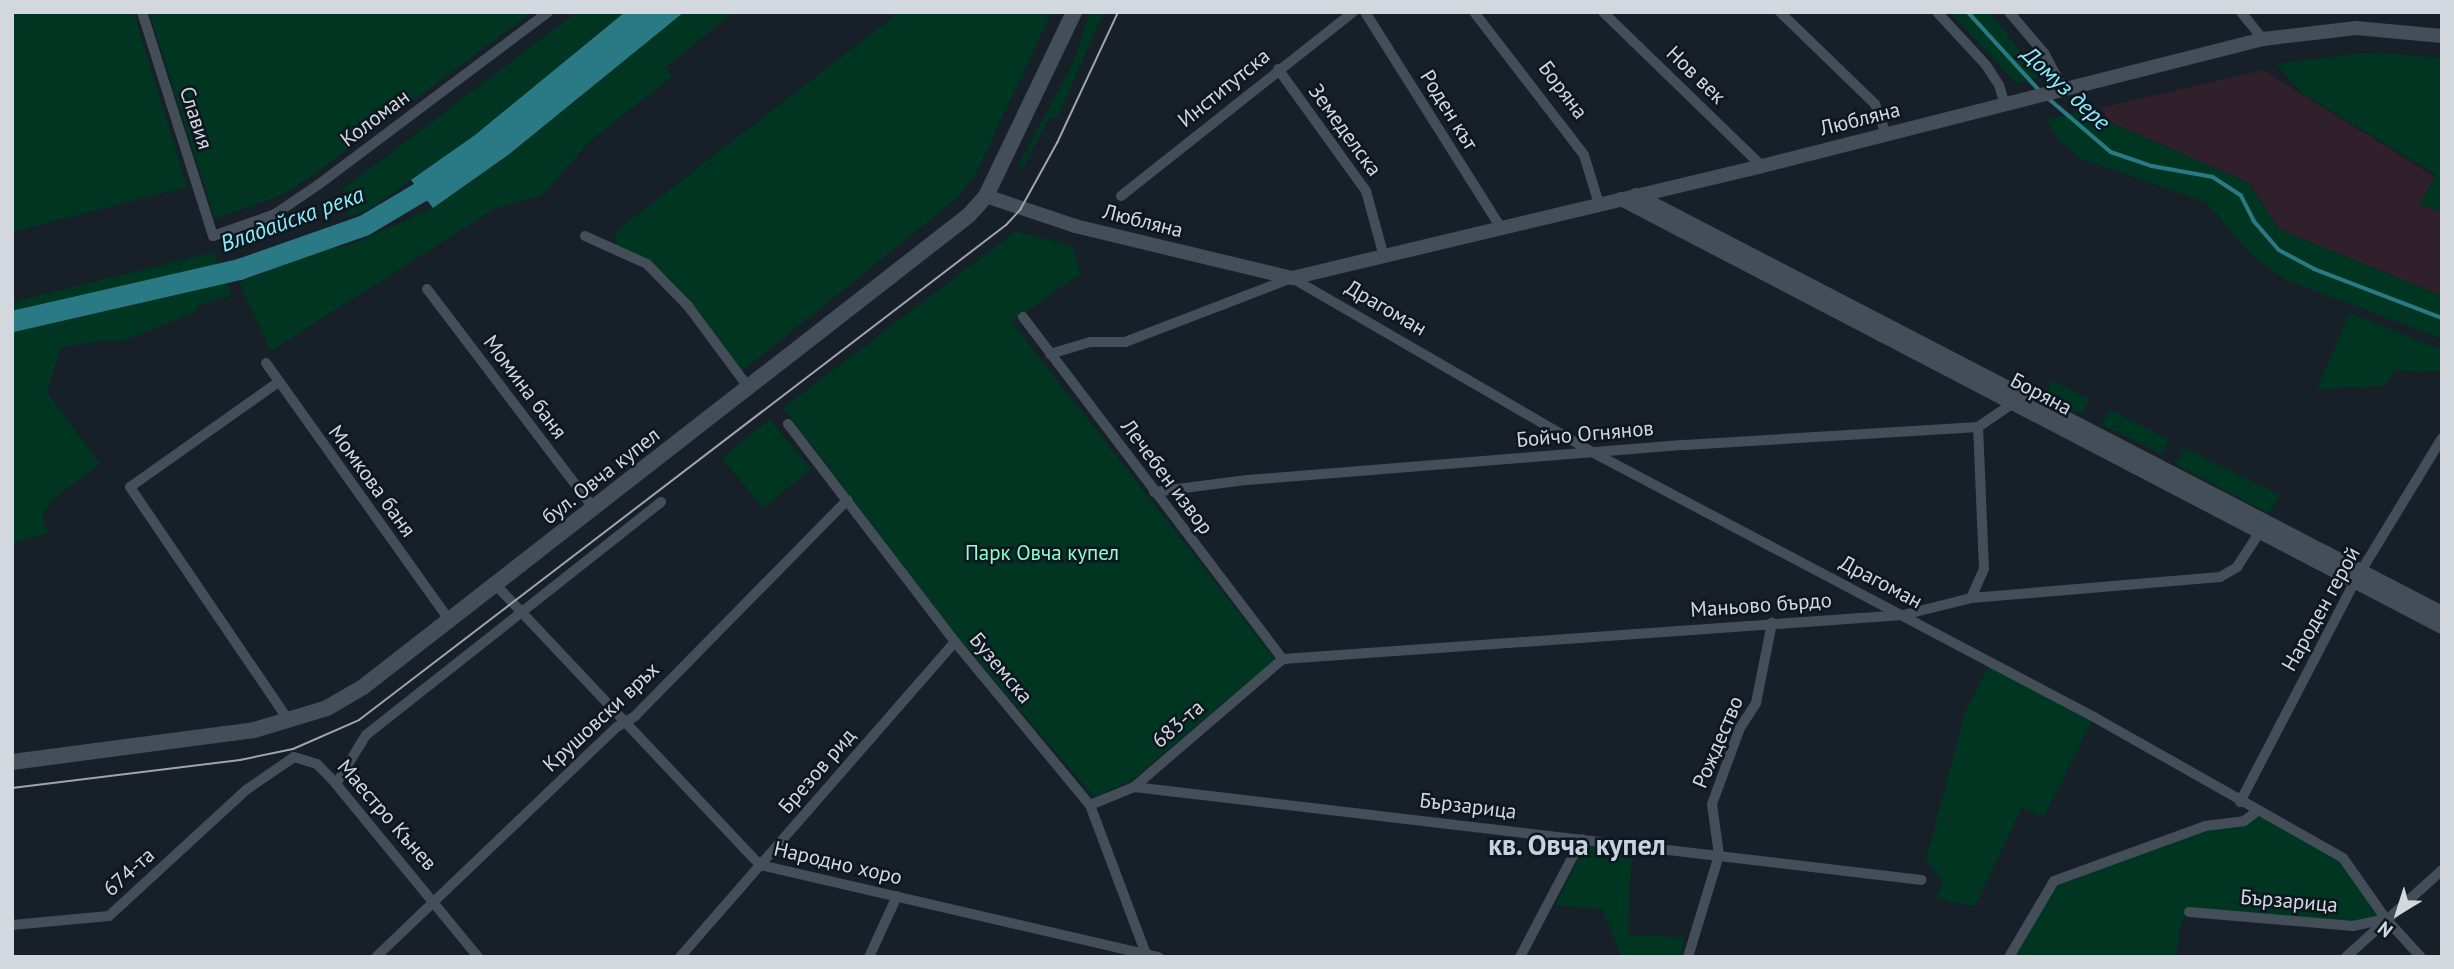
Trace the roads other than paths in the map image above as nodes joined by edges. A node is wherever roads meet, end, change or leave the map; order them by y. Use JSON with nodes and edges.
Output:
{"nodes":[{"id":1,"x":142,"y":12,"type":"edge"},
{"id":2,"x":548,"y":12,"type":"edge"},
{"id":3,"x":1074,"y":12,"type":"edge"},
{"id":4,"x":1353,"y":12,"type":"edge"},
{"id":5,"x":1365,"y":12,"type":"edge"},
{"id":6,"x":1474,"y":12,"type":"edge"},
{"id":7,"x":1603,"y":12,"type":"edge"},
{"id":8,"x":1780,"y":12,"type":"edge"},
{"id":9,"x":1937,"y":12,"type":"edge"},
{"id":10,"x":2241,"y":12,"type":"edge"},
{"id":11,"x":2015,"y":14,"type":"edge"},
{"id":12,"x":2442,"y":36,"type":"edge"},
{"id":13,"x":2263,"y":38,"type":"junction"},
{"id":14,"x":1278,"y":69,"type":"junction"},
{"id":15,"x":2060,"y":91,"type":"junction"},
{"id":16,"x":2005,"y":105,"type":"junction"},
{"id":17,"x":1886,"y":134,"type":"junction"},
{"id":18,"x":1762,"y":166,"type":"junction"},
{"id":19,"x":986,"y":196,"type":"junction"},
{"id":20,"x":1121,"y":196,"type":"dead end"},
{"id":21,"x":1628,"y":197,"type":"junction"},
{"id":22,"x":1599,"y":204,"type":"junction"},
{"id":23,"x":1501,"y":228,"type":"junction"},
{"id":24,"x":213,"y":236,"type":"joint"},
{"id":25,"x":585,"y":236,"type":"dead end"},
{"id":26,"x":1384,"y":257,"type":"junction"},
{"id":27,"x":1292,"y":278,"type":"junction"},
{"id":28,"x":427,"y":289,"type":"dead end"},
{"id":29,"x":1023,"y":317,"type":"dead end"},
{"id":30,"x":1050,"y":354,"type":"junction"},
{"id":31,"x":266,"y":363,"type":"dead end"},
{"id":32,"x":277,"y":383,"type":"junction"},
{"id":33,"x":749,"y":388,"type":"junction"},
{"id":34,"x":2014,"y":403,"type":"junction"},
{"id":35,"x":788,"y":424,"type":"dead end"},
{"id":36,"x":1978,"y":427,"type":"junction"},
{"id":37,"x":2442,"y":438,"type":"edge"},
{"id":38,"x":1592,"y":452,"type":"junction"},
{"id":39,"x":1154,"y":492,"type":"junction"},
{"id":40,"x":847,"y":500,"type":"junction"},
{"id":41,"x":660,"y":502,"type":"dead end"},
{"id":42,"x":593,"y":508,"type":"junction"},
{"id":43,"x":2259,"y":533,"type":"junction"},
{"id":44,"x":2358,"y":577,"type":"junction"},
{"id":45,"x":496,"y":585,"type":"junction"},
{"id":46,"x":1971,"y":598,"type":"junction"},
{"id":47,"x":519,"y":610,"type":"junction"},
{"id":48,"x":2442,"y":613,"type":"edge"},
{"id":49,"x":1903,"y":615,"type":"junction"},
{"id":50,"x":450,"y":621,"type":"junction"},
{"id":51,"x":1772,"y":623,"type":"junction"},
{"id":52,"x":2442,"y":626,"type":"edge"},
{"id":53,"x":955,"y":642,"type":"junction"},
{"id":54,"x":1283,"y":659,"type":"junction"},
{"id":55,"x":625,"y":721,"type":"junction"},
{"id":56,"x":290,"y":722,"type":"junction"},
{"id":57,"x":12,"y":762,"type":"edge"},
{"id":58,"x":336,"y":784,"type":"junction"},
{"id":59,"x":1134,"y":787,"type":"junction"},
{"id":60,"x":246,"y":790,"type":"joint"},
{"id":61,"x":2240,"y":802,"type":"junction"},
{"id":62,"x":1090,"y":805,"type":"junction"},
{"id":63,"x":2256,"y":813,"type":"junction"},
{"id":64,"x":1582,"y":839,"type":"junction"},
{"id":65,"x":1719,"y":855,"type":"junction"},
{"id":66,"x":760,"y":865,"type":"junction"},
{"id":67,"x":2442,"y":870,"type":"edge"},
{"id":68,"x":1922,"y":880,"type":"dead end"},
{"id":69,"x":897,"y":896,"type":"junction"},
{"id":70,"x":434,"y":901,"type":"junction"},
{"id":71,"x":2189,"y":912,"type":"dead end"},
{"id":72,"x":2386,"y":919,"type":"junction"},
{"id":73,"x":12,"y":926,"type":"edge"},
{"id":74,"x":1116,"y":952,"type":"edge"},
{"id":75,"x":1147,"y":956,"type":"edge"},
{"id":76,"x":376,"y":957,"type":"edge"},
{"id":77,"x":478,"y":957,"type":"edge"},
{"id":78,"x":680,"y":957,"type":"edge"},
{"id":79,"x":869,"y":957,"type":"edge"},
{"id":80,"x":1159,"y":957,"type":"edge"},
{"id":81,"x":1520,"y":957,"type":"edge"},
{"id":82,"x":1688,"y":957,"type":"edge"},
{"id":83,"x":2009,"y":957,"type":"edge"},
{"id":84,"x":2346,"y":957,"type":"edge"},
{"id":85,"x":2421,"y":957,"type":"edge"}],
"edges":[{"from":1,"to":24,"type":"street","name":"Славия"},
{"from":2,"to":24,"type":"street","name":"Коломан"},
{"from":3,"to":19,"type":"main road","name":"бул. Овча купел"},
{"from":4,"to":14,"type":"street","name":"Институтска"},
{"from":5,"to":23,"type":"street","name":"Роден кът"},
{"from":6,"to":22,"type":"street","name":"Боряна"},
{"from":7,"to":18,"type":"street","name":"Нов век"},
{"from":8,"to":17,"type":"street"},
{"from":9,"to":16,"type":"street"},
{"from":10,"to":13,"type":"street"},
{"from":11,"to":15,"type":"street"},
{"from":12,"to":13,"type":"street","name":"Любляна"},
{"from":13,"to":15,"type":"street","name":"Любляна"},
{"from":14,"to":20,"type":"street","name":"Институтска"},
{"from":14,"to":26,"type":"street","name":"Земеделска"},
{"from":15,"to":16,"type":"street","name":"Любляна"},
{"from":16,"to":17,"type":"street","name":"Любляна"},
{"from":17,"to":18,"type":"street","name":"Любляна"},
{"from":18,"to":21,"type":"street","name":"Любляна"},
{"from":19,"to":27,"type":"street","name":"Любляна"},
{"from":19,"to":33,"type":"main road","name":"бул. Овча купел"},
{"from":21,"to":22,"type":"street","name":"Любляна"},
{"from":21,"to":34,"type":"street","name":"Боряна"},
{"from":21,"to":44,"type":"street","name":"Боряна"},
{"from":22,"to":23,"type":"street","name":"Любляна"},
{"from":23,"to":26,"type":"street","name":"Любляна"},
{"from":25,"to":33,"type":"street"},
{"from":26,"to":27,"type":"street","name":"Любляна"},
{"from":27,"to":30,"type":"street","name":"Любляна"},
{"from":27,"to":38,"type":"street","name":"Драгоман"},
{"from":28,"to":42,"type":"street","name":"Момина баня"},
{"from":29,"to":30,"type":"street","name":"Лечебен извор"},
{"from":30,"to":39,"type":"street","name":"Лечебен извор"},
{"from":31,"to":32,"type":"street","name":"Момкова баня"},
{"from":32,"to":50,"type":"street","name":"Момкова баня"},
{"from":32,"to":56,"type":"street"},
{"from":33,"to":42,"type":"main road","name":"бул. Овча купел"},
{"from":34,"to":36,"type":"street","name":"Бойчо Огнянов"},
{"from":34,"to":43,"type":"street","name":"Боряна"},
{"from":35,"to":40,"type":"street","name":"Буземска"},
{"from":36,"to":38,"type":"street","name":"Бойчо Огнянов"},
{"from":36,"to":46,"type":"street"},
{"from":37,"to":44,"type":"street","name":"Народен герой"},
{"from":38,"to":39,"type":"street","name":"Бойчо Огнянов"},
{"from":38,"to":49,"type":"street","name":"Драгоман"},
{"from":39,"to":54,"type":"street","name":"Лечебен извор"},
{"from":40,"to":53,"type":"street","name":"Буземска"},
{"from":40,"to":55,"type":"street","name":"Крушовски връх"},
{"from":41,"to":47,"type":"street"},
{"from":42,"to":45,"type":"main road","name":"бул. Овча купел"},
{"from":43,"to":44,"type":"street","name":"Боряна"},
{"from":43,"to":46,"type":"street","name":"Маньово бърдо"},
{"from":44,"to":48,"type":"street","name":"Боряна"},
{"from":44,"to":52,"type":"street","name":"Боряна"},
{"from":44,"to":61,"type":"street","name":"Народен герой"},
{"from":45,"to":47,"type":"street","name":"Народно хоро"},
{"from":45,"to":50,"type":"main road","name":"бул. Овча купел"},
{"from":46,"to":49,"type":"street","name":"Маньово бърдо"},
{"from":47,"to":55,"type":"street","name":"Народно хоро"},
{"from":47,"to":58,"type":"street"},
{"from":49,"to":51,"type":"street","name":"Маньово бърдо"},
{"from":49,"to":61,"type":"street","name":"Драгоман"},
{"from":50,"to":56,"type":"main road","name":"бул. Овча купел"},
{"from":51,"to":54,"type":"street","name":"Маньово бърдо"},
{"from":51,"to":65,"type":"street","name":"Рождество"},
{"from":53,"to":62,"type":"street","name":"Буземска"},
{"from":53,"to":66,"type":"street","name":"Брезов рид"},
{"from":54,"to":59,"type":"street","name":"683-та"},
{"from":55,"to":66,"type":"street","name":"Народно хоро"},
{"from":55,"to":70,"type":"street","name":"Крушовски връх"},
{"from":56,"to":57,"type":"main road","name":"бул. Овча купел"},
{"from":58,"to":60,"type":"street","name":"Маестро Кънев"},
{"from":58,"to":70,"type":"street","name":"Маестро Кънев"},
{"from":59,"to":62,"type":"street","name":"683-та"},
{"from":59,"to":64,"type":"street","name":"Бързарица"},
{"from":60,"to":73,"type":"street","name":"674-та"},
{"from":61,"to":63,"type":"street","name":"Драгоман"},
{"from":62,"to":75,"type":"street","name":"Буземска"},
{"from":63,"to":72,"type":"street","name":"Драгоман"},
{"from":63,"to":83,"type":"street"},
{"from":64,"to":65,"type":"street","name":"Бързарица"},
{"from":64,"to":81,"type":"street"},
{"from":65,"to":68,"type":"street","name":"Бързарица"},
{"from":65,"to":82,"type":"street","name":"Рождество"},
{"from":66,"to":69,"type":"street","name":"Народно хоро"},
{"from":66,"to":78,"type":"street","name":"Брезов рид"},
{"from":67,"to":72,"type":"street"},
{"from":69,"to":74,"type":"street","name":"Народно хоро"},
{"from":69,"to":79,"type":"street"},
{"from":70,"to":76,"type":"street","name":"Крушовски връх"},
{"from":70,"to":77,"type":"street","name":"Маестро Кънев"},
{"from":71,"to":72,"type":"street","name":"Бързарица"},
{"from":72,"to":84,"type":"street"},
{"from":72,"to":85,"type":"street","name":"Драгоман"},
{"from":74,"to":75,"type":"street","name":"Народно хоро"},
{"from":75,"to":80,"type":"street","name":"Народно хоро"}]}
